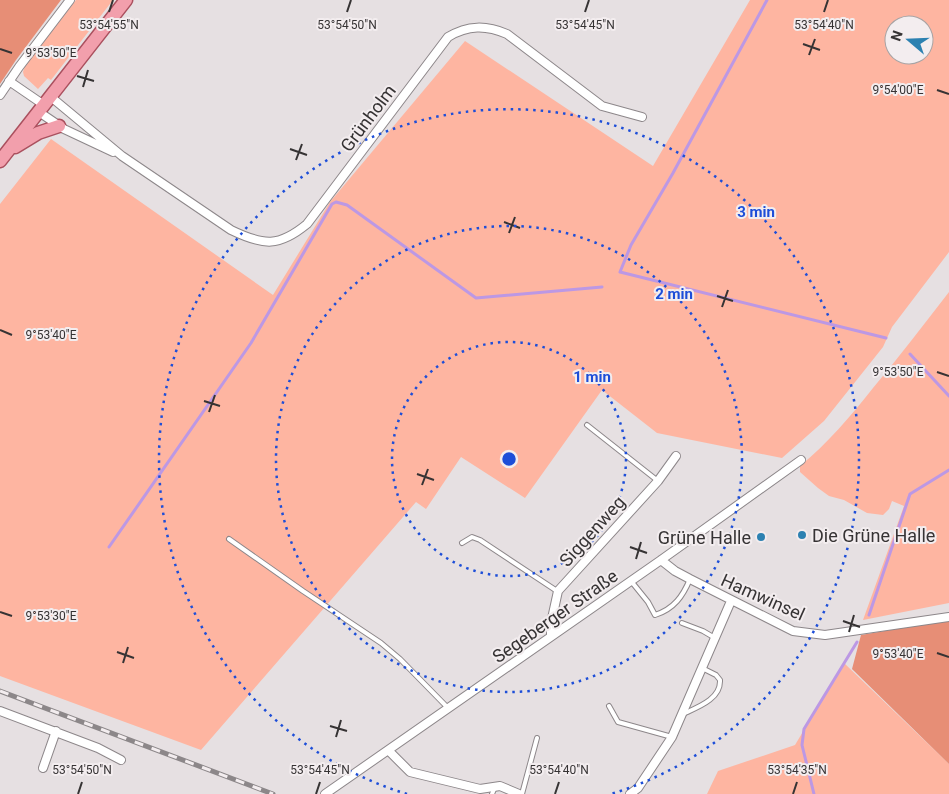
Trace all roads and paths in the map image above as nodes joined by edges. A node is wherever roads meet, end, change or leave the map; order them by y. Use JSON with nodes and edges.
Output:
{"nodes":[{"id":1,"x":70,"y":0,"type":"edge"},
{"id":2,"x":126,"y":0,"type":"edge"},
{"id":3,"x":9,"y":81,"type":"junction"},
{"id":4,"x":0,"y":95,"type":"edge"},
{"id":5,"x":45,"y":104,"type":"junction"},
{"id":6,"x":642,"y":117,"type":"dead end"},
{"id":7,"x":59,"y":126,"type":"junction"},
{"id":8,"x":4,"y":156,"type":"edge"},
{"id":9,"x":122,"y":156,"type":"junction"},
{"id":10,"x":587,"y":425,"type":"dead end"},
{"id":11,"x":676,"y":456,"type":"dead end"},
{"id":12,"x":801,"y":460,"type":"dead end"},
{"id":13,"x":658,"y":481,"type":"junction"},
{"id":14,"x":229,"y":539,"type":"dead end"},
{"id":15,"x":462,"y":543,"type":"dead end"},
{"id":16,"x":661,"y":560,"type":"junction"},
{"id":17,"x":690,"y":579,"type":"junction"},
{"id":18,"x":631,"y":581,"type":"junction"},
{"id":19,"x":558,"y":591,"type":"junction"},
{"id":20,"x":731,"y":601,"type":"junction"},
{"id":21,"x":949,"y":617,"type":"edge"},
{"id":22,"x":682,"y":623,"type":"dead end"},
{"id":23,"x":551,"y":635,"type":"junction"},
{"id":24,"x":715,"y":638,"type":"junction"},
{"id":25,"x":702,"y":668,"type":"junction"},
{"id":26,"x":609,"y":706,"type":"dead end"},
{"id":27,"x":448,"y":708,"type":"junction"},
{"id":28,"x":0,"y":711,"type":"edge"},
{"id":29,"x":682,"y":714,"type":"junction"},
{"id":30,"x":56,"y":731,"type":"junction"},
{"id":31,"x":672,"y":737,"type":"junction"},
{"id":32,"x":537,"y":738,"type":"dead end"},
{"id":33,"x":389,"y":751,"type":"junction"},
{"id":34,"x":121,"y":760,"type":"dead end"},
{"id":35,"x":43,"y":768,"type":"dead end"},
{"id":36,"x":494,"y":791,"type":"edge"},
{"id":37,"x":638,"y":791,"type":"edge"},
{"id":38,"x":325,"y":794,"type":"edge"},
{"id":39,"x":518,"y":794,"type":"edge"},
{"id":40,"x":522,"y":794,"type":"edge"},
{"id":41,"x":630,"y":794,"type":"edge"}],
"edges":[{"from":1,"to":3,"type":"street"},
{"from":2,"to":5,"type":"main road"},
{"from":3,"to":4,"type":"street"},
{"from":3,"to":5,"type":"street"},
{"from":5,"to":7,"type":"street","name":"Grünholm"},
{"from":5,"to":8,"type":"main road"},
{"from":5,"to":9,"type":"street","name":"Grünholm"},
{"from":6,"to":9,"type":"street","name":"Grünholm"},
{"from":7,"to":8,"type":"main road"},
{"from":7,"to":9,"type":"street","name":"Grünholm"},
{"from":10,"to":13,"type":"lane"},
{"from":11,"to":13,"type":"street","name":"Siggenweg"},
{"from":12,"to":16,"type":"street","name":"Segeberger Straße"},
{"from":13,"to":19,"type":"street","name":"Siggenweg"},
{"from":14,"to":27,"type":"lane"},
{"from":15,"to":19,"type":"lane"},
{"from":16,"to":17,"type":"street","name":"Hamwinsel"},
{"from":16,"to":18,"type":"street","name":"Segeberger Straße"},
{"from":17,"to":18,"type":"lane"},
{"from":17,"to":20,"type":"street","name":"Hamwinsel"},
{"from":18,"to":23,"type":"street","name":"Segeberger Straße"},
{"from":19,"to":23,"type":"street","name":"Siggenweg"},
{"from":20,"to":21,"type":"street","name":"Hamwinsel"},
{"from":20,"to":24,"type":"street"},
{"from":22,"to":24,"type":"lane"},
{"from":23,"to":27,"type":"street","name":"Segeberger Straße"},
{"from":24,"to":25,"type":"street"},
{"from":25,"to":29,"type":"street"},
{"from":25,"to":29,"type":"lane"},
{"from":26,"to":31,"type":"lane"},
{"from":27,"to":33,"type":"street","name":"Segeberger Straße"},
{"from":28,"to":30,"type":"street"},
{"from":29,"to":31,"type":"street"},
{"from":30,"to":34,"type":"street"},
{"from":30,"to":35,"type":"street"},
{"from":31,"to":37,"type":"street"},
{"from":32,"to":40,"type":"lane"},
{"from":33,"to":36,"type":"street"},
{"from":33,"to":38,"type":"street","name":"Segeberger Straße"},
{"from":36,"to":39,"type":"street"},
{"from":37,"to":41,"type":"street"}]}
